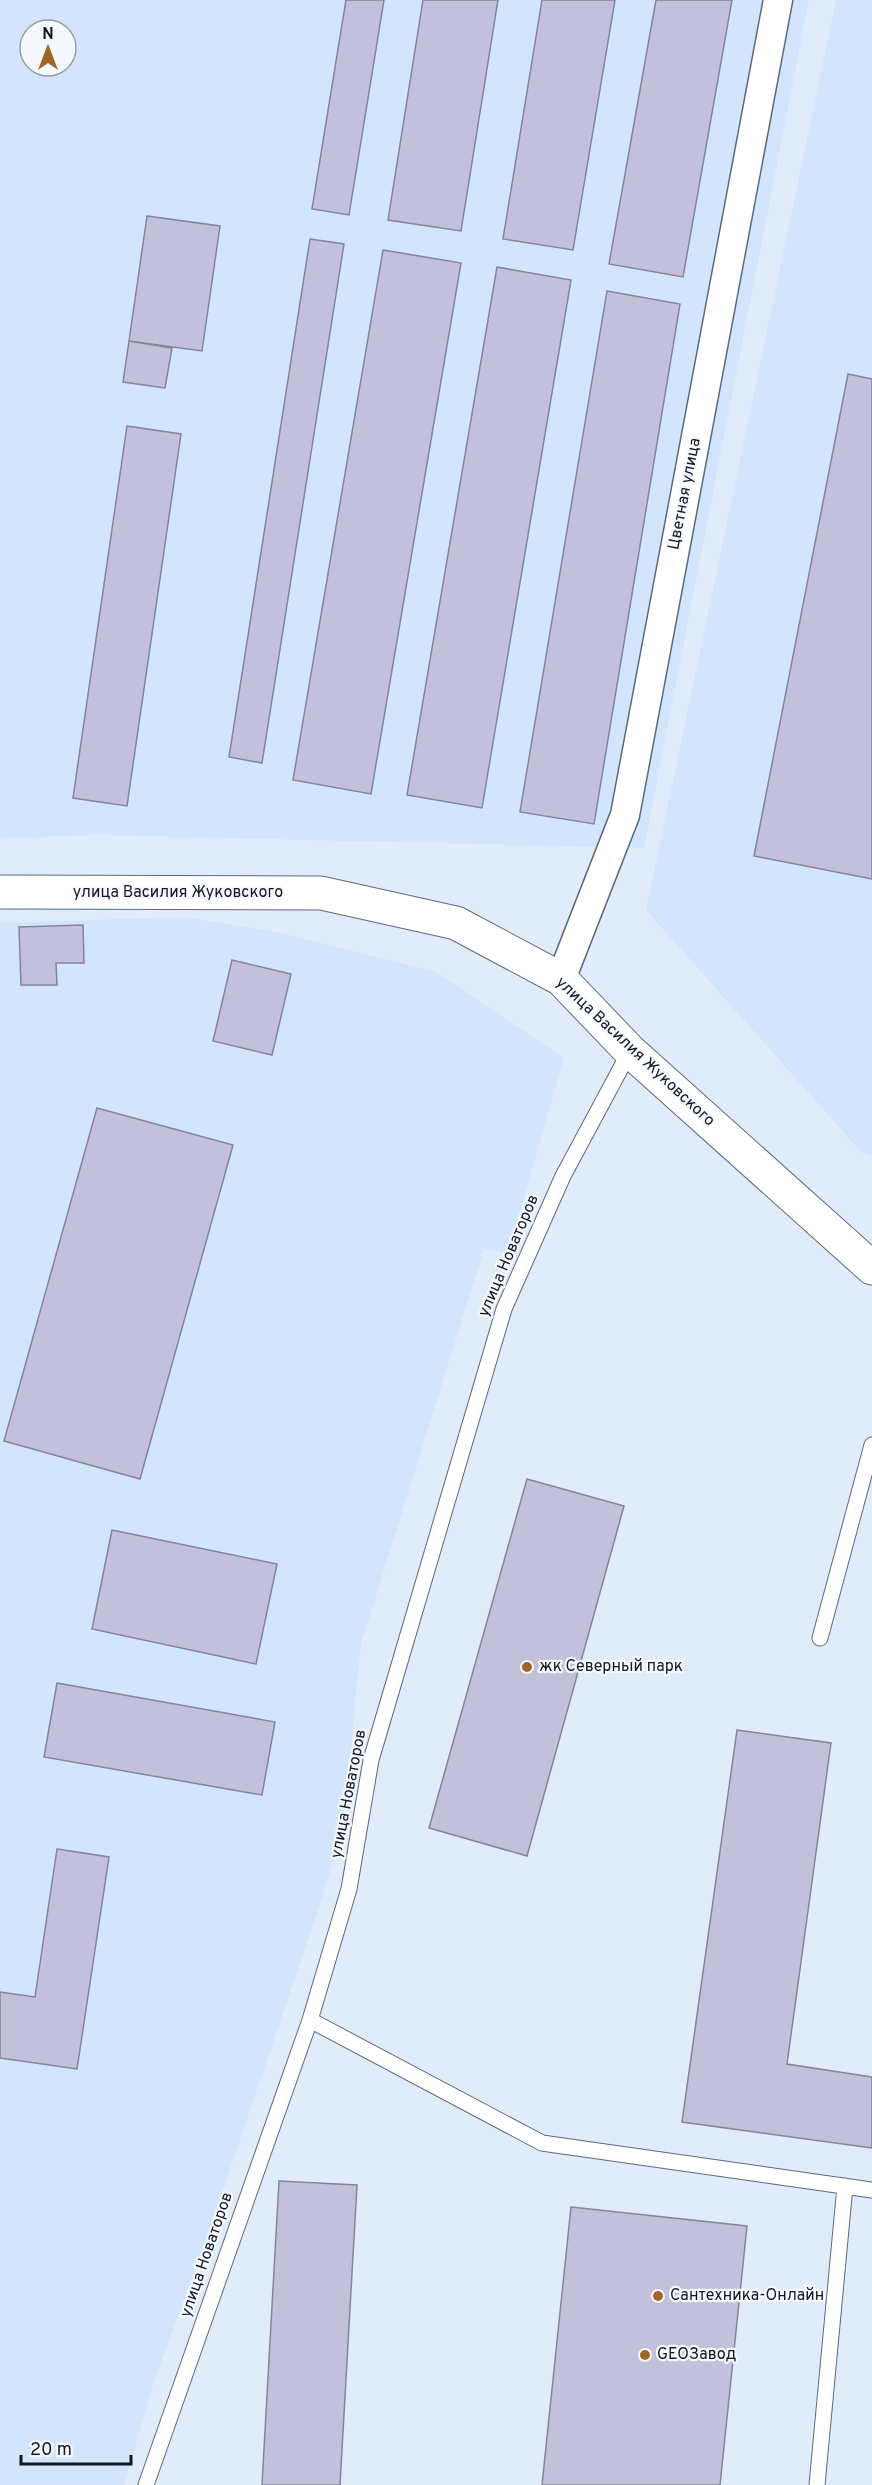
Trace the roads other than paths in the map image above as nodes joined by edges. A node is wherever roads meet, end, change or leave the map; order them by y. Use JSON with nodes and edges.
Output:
{"nodes":[{"id":1,"x":778,"y":0,"type":"edge"},
{"id":2,"x":0,"y":892,"type":"edge"},
{"id":3,"x":561,"y":979,"type":"junction"},
{"id":4,"x":630,"y":1051,"type":"junction"},
{"id":5,"x":872,"y":1268,"type":"edge"},
{"id":6,"x":872,"y":1444,"type":"edge"},
{"id":7,"x":820,"y":1638,"type":"dead end"},
{"id":8,"x":310,"y":2020,"type":"junction"},
{"id":9,"x":845,"y":2186,"type":"junction"},
{"id":10,"x":872,"y":2190,"type":"edge"},
{"id":11,"x":146,"y":2485,"type":"edge"},
{"id":12,"x":817,"y":2485,"type":"edge"}],
"edges":[{"from":1,"to":3,"type":"street","name":"Цветная улица"},
{"from":2,"to":3,"type":"street","name":"улица Василия Жуковского"},
{"from":3,"to":4,"type":"street","name":"улица Василия Жуковского"},
{"from":4,"to":5,"type":"street","name":"улица Василия Жуковского"},
{"from":4,"to":8,"type":"lane","name":"улица Новаторов"},
{"from":6,"to":7,"type":"lane"},
{"from":8,"to":9,"type":"lane"},
{"from":8,"to":11,"type":"lane","name":"улица Новаторов"},
{"from":9,"to":10,"type":"lane"},
{"from":9,"to":12,"type":"lane"}]}
